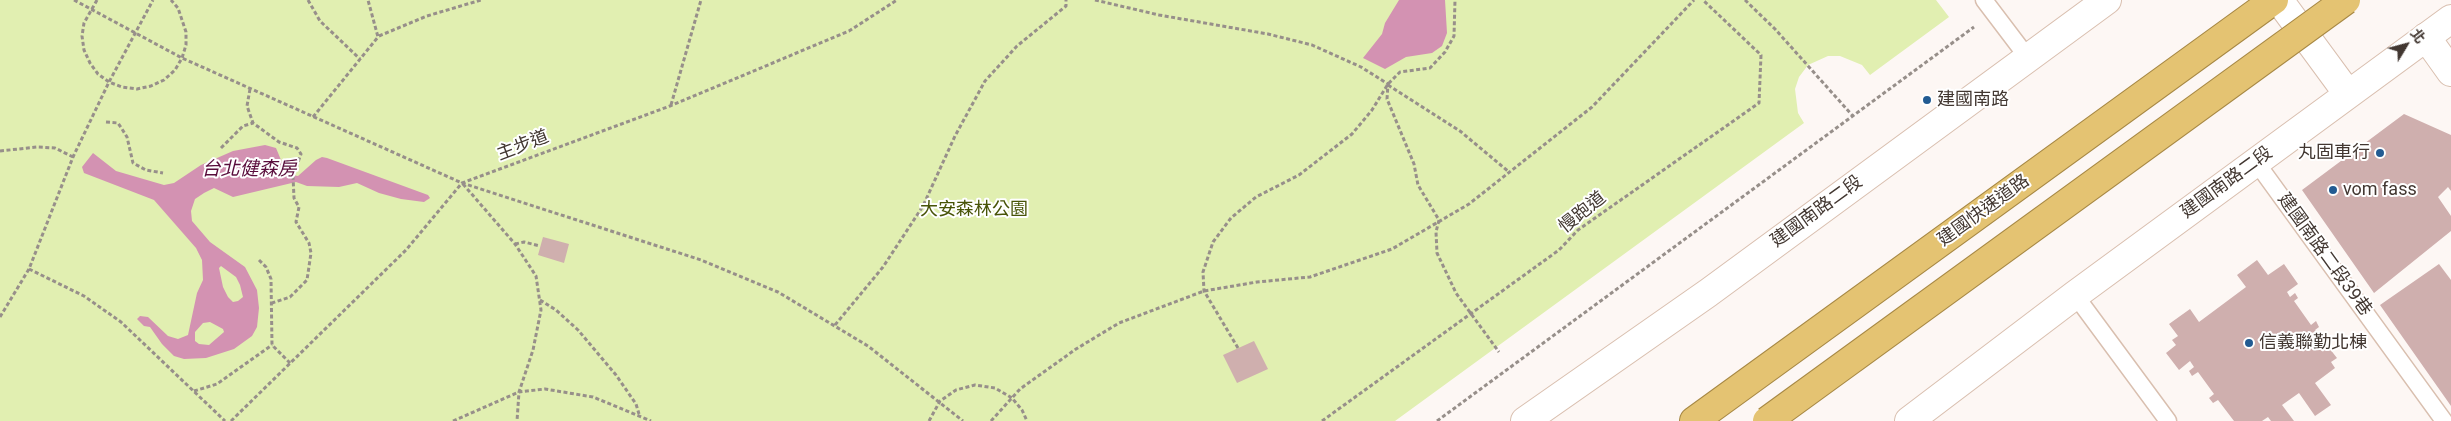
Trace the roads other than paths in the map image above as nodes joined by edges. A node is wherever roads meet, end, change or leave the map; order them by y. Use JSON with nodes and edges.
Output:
{"nodes":[{"id":1,"x":1984,"y":0,"type":"edge"},
{"id":2,"x":2107,"y":0,"type":"edge"},
{"id":3,"x":2274,"y":0,"type":"edge"},
{"id":4,"x":2279,"y":0,"type":"edge"},
{"id":5,"x":2346,"y":0,"type":"edge"},
{"id":6,"x":2451,"y":18,"type":"edge"},
{"id":7,"x":2426,"y":37,"type":"junction"},
{"id":8,"x":2028,"y":58,"type":"junction"},
{"id":9,"x":2451,"y":72,"type":"edge"},
{"id":10,"x":2348,"y":94,"type":"junction"},
{"id":11,"x":2256,"y":162,"type":"junction"},
{"id":12,"x":2075,"y":295,"type":"junction"},
{"id":13,"x":1525,"y":421,"type":"edge"},
{"id":14,"x":1694,"y":421,"type":"edge"},
{"id":15,"x":1768,"y":421,"type":"edge"},
{"id":16,"x":1909,"y":421,"type":"edge"},
{"id":17,"x":2168,"y":421,"type":"edge"},
{"id":18,"x":2444,"y":421,"type":"edge"}],
"edges":[{"from":1,"to":8,"type":"lane"},
{"from":2,"to":8,"type":"street","name":"建國南路二段"},
{"from":3,"to":14,"type":"highway","name":"建國快速道路"},
{"from":4,"to":10,"type":"street"},
{"from":5,"to":15,"type":"highway","bridge":true},
{"from":6,"to":7,"type":"street","name":"建國南路二段"},
{"from":7,"to":9,"type":"street"},
{"from":7,"to":10,"type":"street","name":"建國南路二段"},
{"from":8,"to":13,"type":"street","name":"建國南路二段"},
{"from":10,"to":11,"type":"street","name":"建國南路二段"},
{"from":11,"to":12,"type":"street","name":"建國南路二段"},
{"from":11,"to":18,"type":"lane","name":"建國南路二段39巷"},
{"from":12,"to":16,"type":"street","name":"建國南路二段"},
{"from":12,"to":17,"type":"lane"}]}
